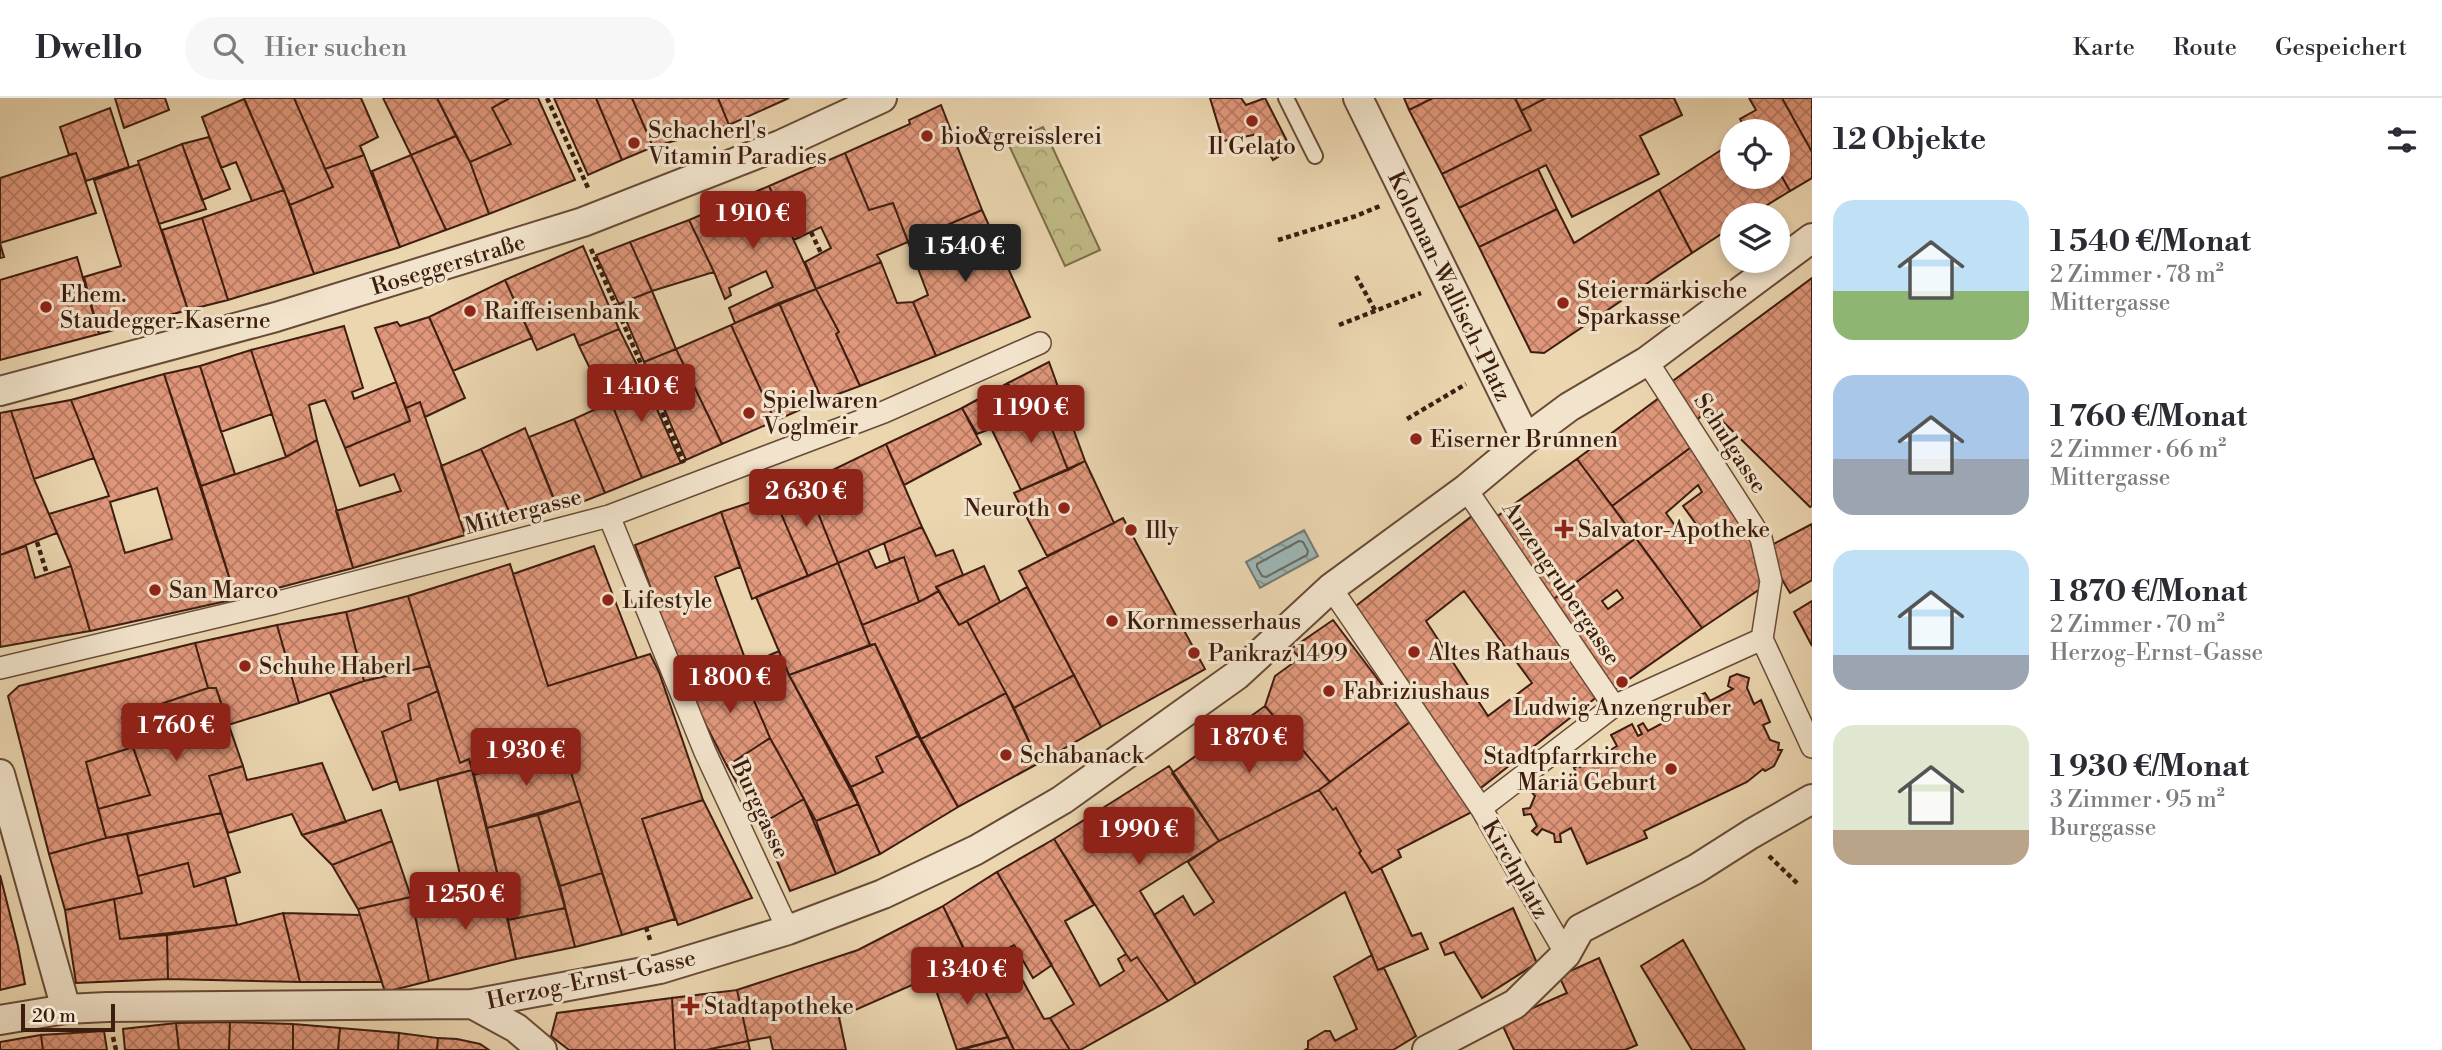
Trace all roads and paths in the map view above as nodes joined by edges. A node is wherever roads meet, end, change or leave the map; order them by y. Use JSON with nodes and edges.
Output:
{"nodes":[{"id":1,"x":547,"y":98,"type":"edge"},
{"id":2,"x":883,"y":98,"type":"edge"},
{"id":3,"x":1286,"y":98,"type":"edge"},
{"id":4,"x":1358,"y":98,"type":"edge"},
{"id":5,"x":1315,"y":156,"type":"dead end"},
{"id":6,"x":589,"y":190,"type":"dead end"},
{"id":7,"x":1404,"y":195,"type":"junction"},
{"id":8,"x":583,"y":222,"type":"junction"},
{"id":9,"x":811,"y":232,"type":"dead end"},
{"id":10,"x":1812,"y":238,"type":"edge"},
{"id":11,"x":1278,"y":240,"type":"dead end"},
{"id":12,"x":821,"y":253,"type":"dead end"},
{"id":13,"x":1356,"y":276,"type":"dead end"},
{"id":14,"x":1447,"y":281,"type":"junction"},
{"id":15,"x":1376,"y":312,"type":"junction"},
{"id":16,"x":1339,"y":326,"type":"dead end"},
{"id":17,"x":1040,"y":343,"type":"dead end"},
{"id":18,"x":1647,"y":361,"type":"junction"},
{"id":19,"x":1491,"y":369,"type":"junction"},
{"id":20,"x":0,"y":391,"type":"edge"},
{"id":21,"x":1407,"y":419,"type":"dead end"},
{"id":22,"x":1526,"y":439,"type":"junction"},
{"id":23,"x":698,"y":484,"type":"junction"},
{"id":24,"x":1466,"y":489,"type":"junction"},
{"id":25,"x":609,"y":516,"type":"junction"},
{"id":26,"x":37,"y":542,"type":"dead end"},
{"id":27,"x":47,"y":574,"type":"dead end"},
{"id":28,"x":1331,"y":589,"type":"junction"},
{"id":29,"x":1762,"y":639,"type":"junction"},
{"id":30,"x":0,"y":668,"type":"edge"},
{"id":31,"x":1614,"y":706,"type":"junction"},
{"id":32,"x":1812,"y":747,"type":"edge"},
{"id":33,"x":0,"y":774,"type":"edge"},
{"id":34,"x":1812,"y":799,"type":"edge"},
{"id":35,"x":1481,"y":808,"type":"junction"},
{"id":36,"x":1774,"y":862,"type":"dead end"},
{"id":37,"x":1799,"y":885,"type":"dead end"},
{"id":38,"x":788,"y":930,"type":"junction"},
{"id":39,"x":1566,"y":954,"type":"junction"},
{"id":40,"x":472,"y":1004,"type":"junction"},
{"id":41,"x":66,"y":1009,"type":"junction"},
{"id":42,"x":0,"y":1020,"type":"edge"},
{"id":43,"x":542,"y":1050,"type":"edge"},
{"id":44,"x":1427,"y":1050,"type":"edge"}],
"edges":[{"from":1,"to":6,"type":"path"},
{"from":2,"to":8,"type":"street","name":"Roseggerstraße"},
{"from":3,"to":5,"type":"lane"},
{"from":4,"to":7,"type":"street","name":"Koloman-Wallisch-Platz"},
{"from":7,"to":11,"type":"path"},
{"from":7,"to":14,"type":"street","name":"Koloman-Wallisch-Platz"},
{"from":8,"to":20,"type":"street","name":"Roseggerstraße"},
{"from":8,"to":23,"type":"path"},
{"from":9,"to":12,"type":"path"},
{"from":10,"to":18,"type":"street"},
{"from":13,"to":15,"type":"path"},
{"from":14,"to":15,"type":"path"},
{"from":14,"to":19,"type":"street","name":"Koloman-Wallisch-Platz"},
{"from":15,"to":16,"type":"path"},
{"from":17,"to":23,"type":"street","name":"Mittergasse"},
{"from":18,"to":22,"type":"street"},
{"from":18,"to":29,"type":"street","name":"Schulgasse"},
{"from":19,"to":21,"type":"path"},
{"from":19,"to":22,"type":"street","name":"Koloman-Wallisch-Platz"},
{"from":22,"to":24,"type":"street"},
{"from":23,"to":25,"type":"street","name":"Mittergasse"},
{"from":24,"to":28,"type":"street"},
{"from":24,"to":31,"type":"street","name":"Anzengrubergasse"},
{"from":25,"to":30,"type":"street","name":"Mittergasse"},
{"from":25,"to":38,"type":"street","name":"Burggasse"},
{"from":26,"to":27,"type":"path"},
{"from":28,"to":35,"type":"street"},
{"from":28,"to":38,"type":"street","name":"Herzog-Ernst-Gasse"},
{"from":29,"to":31,"type":"street","name":"Kirchplatz"},
{"from":29,"to":32,"type":"street"},
{"from":31,"to":35,"type":"street","name":"Kirchplatz"},
{"from":33,"to":41,"type":"street"},
{"from":34,"to":39,"type":"street","name":"Kirchplatz"},
{"from":35,"to":39,"type":"street","name":"Kirchplatz"},
{"from":36,"to":37,"type":"path"},
{"from":38,"to":40,"type":"street","name":"Herzog-Ernst-Gasse"},
{"from":39,"to":44,"type":"street"},
{"from":40,"to":41,"type":"street","name":"Herzog-Ernst-Gasse"},
{"from":40,"to":43,"type":"street"},
{"from":41,"to":42,"type":"street","name":"Herzog-Ernst-Gasse"}]}
